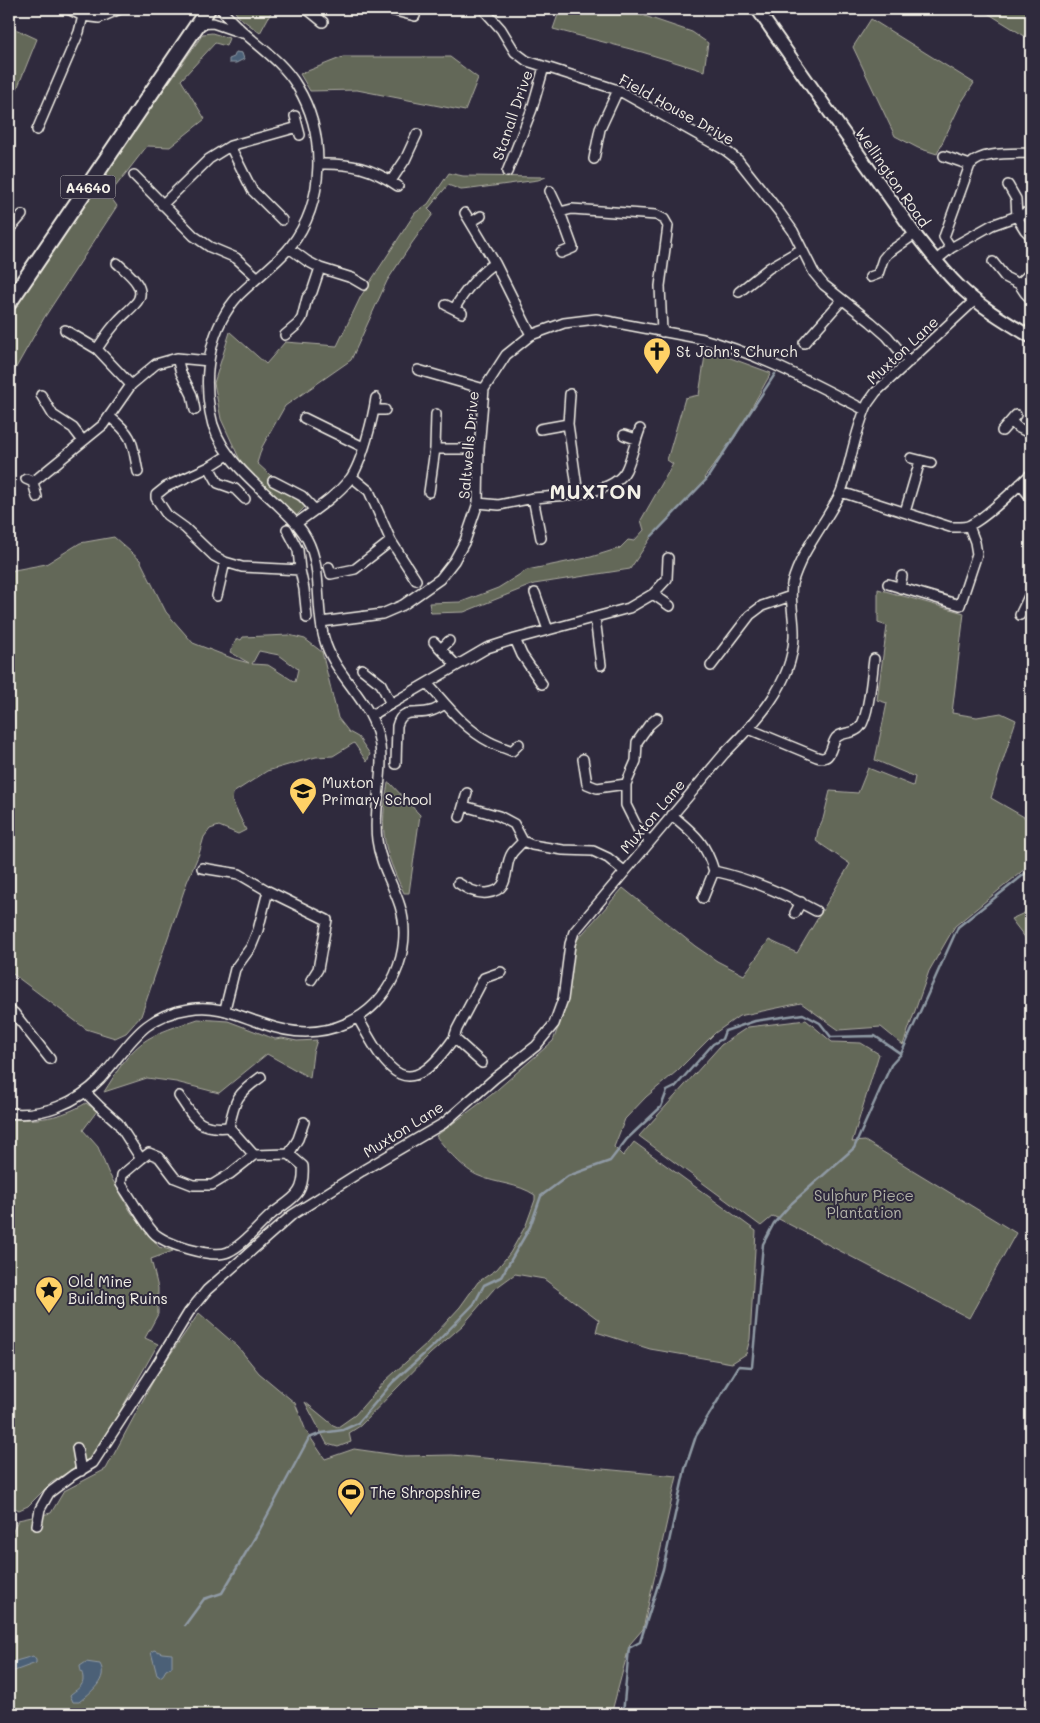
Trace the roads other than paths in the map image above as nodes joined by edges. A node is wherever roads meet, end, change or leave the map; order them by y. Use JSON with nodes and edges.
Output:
{"nodes":[{"id":1,"x":68,"y":9,"type":"edge"},
{"id":2,"x":120,"y":9,"type":"edge"},
{"id":3,"x":208,"y":9,"type":"edge"},
{"id":4,"x":221,"y":9,"type":"edge"},
{"id":5,"x":757,"y":9,"type":"edge"},
{"id":6,"x":311,"y":10,"type":"edge"},
{"id":7,"x":391,"y":10,"type":"dead end"},
{"id":8,"x":487,"y":10,"type":"edge"},
{"id":9,"x":412,"y":13,"type":"edge"},
{"id":10,"x":84,"y":16,"type":"junction"},
{"id":11,"x":323,"y":22,"type":"dead end"},
{"id":12,"x":198,"y":24,"type":"junction"},
{"id":13,"x":245,"y":34,"type":"junction"},
{"id":14,"x":544,"y":67,"type":"junction"},
{"id":15,"x":618,"y":90,"type":"junction"},
{"id":16,"x":295,"y":116,"type":"dead end"},
{"id":17,"x":37,"y":130,"type":"dead end"},
{"id":18,"x":417,"y":134,"type":"dead end"},
{"id":19,"x":230,"y":146,"type":"junction"},
{"id":20,"x":1031,"y":152,"type":"edge"},
{"id":21,"x":944,"y":156,"type":"dead end"},
{"id":22,"x":594,"y":159,"type":"dead end"},
{"id":23,"x":319,"y":164,"type":"junction"},
{"id":24,"x":970,"y":165,"type":"junction"},
{"id":25,"x":507,"y":172,"type":"dead end"},
{"id":26,"x":134,"y":174,"type":"dead end"},
{"id":27,"x":1008,"y":185,"type":"dead end"},
{"id":28,"x":550,"y":192,"type":"dead end"},
{"id":29,"x":162,"y":204,"type":"junction"},
{"id":30,"x":1031,"y":211,"type":"edge"},
{"id":31,"x":560,"y":212,"type":"junction"},
{"id":32,"x":465,"y":213,"type":"dead end"},
{"id":33,"x":22,"y":215,"type":"dead end"},
{"id":34,"x":481,"y":216,"type":"dead end"},
{"id":35,"x":1017,"y":217,"type":"junction"},
{"id":36,"x":282,"y":220,"type":"dead end"},
{"id":37,"x":471,"y":222,"type":"junction"},
{"id":38,"x":9,"y":230,"type":"edge"},
{"id":39,"x":915,"y":234,"type":"junction"},
{"id":40,"x":1031,"y":236,"type":"edge"},
{"id":41,"x":289,"y":248,"type":"junction"},
{"id":42,"x":951,"y":248,"type":"junction"},
{"id":43,"x":802,"y":249,"type":"junction"},
{"id":44,"x":562,"y":253,"type":"dead end"},
{"id":45,"x":936,"y":261,"type":"junction"},
{"id":46,"x":993,"y":262,"type":"dead end"},
{"id":47,"x":117,"y":263,"type":"dead end"},
{"id":48,"x":496,"y":263,"type":"junction"},
{"id":49,"x":320,"y":268,"type":"junction"},
{"id":50,"x":1031,"y":272,"type":"edge"},
{"id":51,"x":877,"y":277,"type":"dead end"},
{"id":52,"x":258,"y":278,"type":"junction"},
{"id":53,"x":362,"y":279,"type":"dead end"},
{"id":54,"x":1019,"y":284,"type":"junction"},
{"id":55,"x":739,"y":292,"type":"dead end"},
{"id":56,"x":1031,"y":299,"type":"edge"},
{"id":57,"x":842,"y":300,"type":"junction"},
{"id":58,"x":975,"y":300,"type":"junction"},
{"id":59,"x":9,"y":303,"type":"edge"},
{"id":60,"x":446,"y":304,"type":"dead end"},
{"id":61,"x":65,"y":330,"type":"dead end"},
{"id":62,"x":662,"y":332,"type":"junction"},
{"id":63,"x":285,"y":335,"type":"dead end"},
{"id":64,"x":531,"y":335,"type":"junction"},
{"id":65,"x":1031,"y":337,"type":"edge"},
{"id":66,"x":804,"y":342,"type":"dead end"},
{"id":67,"x":97,"y":350,"type":"junction"},
{"id":68,"x":177,"y":358,"type":"junction"},
{"id":69,"x":209,"y":361,"type":"junction"},
{"id":70,"x":909,"y":362,"type":"junction"},
{"id":71,"x":418,"y":370,"type":"dead end"},
{"id":72,"x":130,"y":385,"type":"junction"},
{"id":73,"x":484,"y":389,"type":"junction"},
{"id":74,"x":570,"y":394,"type":"dead end"},
{"id":75,"x":41,"y":395,"type":"dead end"},
{"id":76,"x":376,"y":398,"type":"dead end"},
{"id":77,"x":195,"y":410,"type":"dead end"},
{"id":78,"x":374,"y":410,"type":"junction"},
{"id":79,"x":385,"y":410,"type":"dead end"},
{"id":80,"x":864,"y":410,"type":"junction"},
{"id":81,"x":110,"y":417,"type":"junction"},
{"id":82,"x":304,"y":418,"type":"dead end"},
{"id":83,"x":434,"y":418,"type":"dead end"},
{"id":84,"x":568,"y":424,"type":"junction"},
{"id":85,"x":540,"y":429,"type":"dead end"},
{"id":86,"x":640,"y":429,"type":"dead end"},
{"id":87,"x":1002,"y":432,"type":"dead end"},
{"id":88,"x":1031,"y":434,"type":"edge"},
{"id":89,"x":624,"y":435,"type":"dead end"},
{"id":90,"x":636,"y":439,"type":"junction"},
{"id":91,"x":83,"y":441,"type":"junction"},
{"id":92,"x":363,"y":447,"type":"junction"},
{"id":93,"x":435,"y":449,"type":"junction"},
{"id":94,"x":479,"y":449,"type":"junction"},
{"id":95,"x":228,"y":455,"type":"junction"},
{"id":96,"x":931,"y":463,"type":"dead end"},
{"id":97,"x":209,"y":467,"type":"junction"},
{"id":98,"x":138,"y":472,"type":"dead end"},
{"id":99,"x":1031,"y":474,"type":"edge"},
{"id":100,"x":352,"y":477,"type":"junction"},
{"id":101,"x":273,"y":481,"type":"dead end"},
{"id":102,"x":1020,"y":484,"type":"junction"},
{"id":103,"x":429,"y":492,"type":"dead end"},
{"id":104,"x":841,"y":492,"type":"junction"},
{"id":105,"x":578,"y":494,"type":"junction"},
{"id":106,"x":37,"y":497,"type":"dead end"},
{"id":107,"x":533,"y":498,"type":"junction"},
{"id":108,"x":1031,"y":498,"type":"edge"},
{"id":109,"x":245,"y":499,"type":"dead end"},
{"id":110,"x":478,"y":503,"type":"junction"},
{"id":111,"x":315,"y":510,"type":"junction"},
{"id":112,"x":904,"y":512,"type":"junction"},
{"id":113,"x":297,"y":522,"type":"junction"},
{"id":114,"x":969,"y":526,"type":"junction"},
{"id":115,"x":287,"y":529,"type":"dead end"},
{"id":116,"x":541,"y":538,"type":"dead end"},
{"id":117,"x":391,"y":541,"type":"junction"},
{"id":118,"x":668,"y":558,"type":"dead end"},
{"id":119,"x":225,"y":562,"type":"junction"},
{"id":120,"x":300,"y":570,"type":"junction"},
{"id":121,"x":331,"y":575,"type":"dead end"},
{"id":122,"x":902,"y":576,"type":"dead end"},
{"id":123,"x":416,"y":580,"type":"dead end"},
{"id":124,"x":888,"y":584,"type":"dead end"},
{"id":125,"x":900,"y":588,"type":"junction"},
{"id":126,"x":215,"y":591,"type":"dead end"},
{"id":127,"x":1031,"y":592,"type":"edge"},
{"id":128,"x":535,"y":593,"type":"dead end"},
{"id":129,"x":653,"y":594,"type":"junction"},
{"id":130,"x":791,"y":596,"type":"junction"},
{"id":131,"x":670,"y":606,"type":"dead end"},
{"id":132,"x":1028,"y":609,"type":"edge"},
{"id":133,"x":1020,"y":615,"type":"dead end"},
{"id":134,"x":307,"y":618,"type":"dead end"},
{"id":135,"x":595,"y":618,"type":"junction"},
{"id":136,"x":321,"y":622,"type":"junction"},
{"id":137,"x":548,"y":630,"type":"junction"},
{"id":138,"x":515,"y":639,"type":"junction"},
{"id":139,"x":449,"y":641,"type":"dead end"},
{"id":140,"x":434,"y":642,"type":"dead end"},
{"id":141,"x":441,"y":649,"type":"junction"},
{"id":142,"x":874,"y":659,"type":"dead end"},
{"id":143,"x":456,"y":665,"type":"junction"},
{"id":144,"x":601,"y":665,"type":"dead end"},
{"id":145,"x":712,"y":666,"type":"dead end"},
{"id":146,"x":362,"y":669,"type":"dead end"},
{"id":147,"x":535,"y":675,"type":"junction"},
{"id":148,"x":528,"y":682,"type":"dead end"},
{"id":149,"x":427,"y":683,"type":"junction"},
{"id":150,"x":542,"y":684,"type":"dead end"},
{"id":151,"x":391,"y":704,"type":"junction"},
{"id":152,"x":445,"y":704,"type":"junction"},
{"id":153,"x":371,"y":716,"type":"junction"},
{"id":154,"x":657,"y":718,"type":"dead end"},
{"id":155,"x":749,"y":730,"type":"junction"},
{"id":156,"x":519,"y":744,"type":"dead end"},
{"id":157,"x":583,"y":759,"type":"dead end"},
{"id":158,"x":396,"y":764,"type":"dead end"},
{"id":159,"x":626,"y":784,"type":"junction"},
{"id":160,"x":467,"y":793,"type":"dead end"},
{"id":161,"x":464,"y":806,"type":"junction"},
{"id":162,"x":672,"y":815,"type":"junction"},
{"id":163,"x":460,"y":817,"type":"dead end"},
{"id":164,"x":523,"y":841,"type":"junction"},
{"id":165,"x":650,"y":841,"type":"junction"},
{"id":166,"x":202,"y":868,"type":"dead end"},
{"id":167,"x":624,"y":871,"type":"junction"},
{"id":168,"x":714,"y":871,"type":"junction"},
{"id":169,"x":458,"y":883,"type":"dead end"},
{"id":170,"x":268,"y":891,"type":"junction"},
{"id":171,"x":703,"y":898,"type":"dead end"},
{"id":172,"x":801,"y":902,"type":"junction"},
{"id":173,"x":816,"y":911,"type":"dead end"},
{"id":174,"x":796,"y":913,"type":"dead end"},
{"id":175,"x":481,"y":968,"type":"dead end"},
{"id":176,"x":501,"y":972,"type":"dead end"},
{"id":177,"x":484,"y":978,"type":"junction"},
{"id":178,"x":311,"y":980,"type":"dead end"},
{"id":179,"x":225,"y":1009,"type":"junction"},
{"id":180,"x":9,"y":1010,"type":"edge"},
{"id":181,"x":358,"y":1018,"type":"junction"},
{"id":182,"x":454,"y":1038,"type":"junction"},
{"id":183,"x":50,"y":1059,"type":"dead end"},
{"id":184,"x":482,"y":1064,"type":"dead end"},
{"id":185,"x":261,"y":1077,"type":"dead end"},
{"id":186,"x":86,"y":1092,"type":"junction"},
{"id":187,"x":179,"y":1096,"type":"dead end"},
{"id":188,"x":9,"y":1113,"type":"edge"},
{"id":189,"x":304,"y":1122,"type":"dead end"},
{"id":190,"x":229,"y":1127,"type":"junction"},
{"id":191,"x":289,"y":1154,"type":"junction"},
{"id":192,"x":254,"y":1155,"type":"junction"},
{"id":193,"x":141,"y":1159,"type":"junction"},
{"id":194,"x":76,"y":1448,"type":"dead end"},
{"id":195,"x":80,"y":1471,"type":"junction"},
{"id":196,"x":37,"y":1525,"type":"dead end"}],
"edges":[{"from":1,"to":10,"type":"street"},
{"from":2,"to":10,"type":"street"},
{"from":3,"to":12,"type":"main road","number":"A4640"},
{"from":4,"to":13,"type":"street"},
{"from":5,"to":39,"type":"street","name":"Wellington Road"},
{"from":6,"to":11,"type":"street"},
{"from":7,"to":9,"type":"street"},
{"from":8,"to":14,"type":"street","name":"Field House Drive"},
{"from":10,"to":17,"type":"street"},
{"from":12,"to":13,"type":"street"},
{"from":12,"to":59,"type":"main road","number":"A4640"},
{"from":13,"to":23,"type":"street"},
{"from":14,"to":15,"type":"street","name":"Field House Drive"},
{"from":14,"to":25,"type":"street","name":"Stanall Drive"},
{"from":15,"to":22,"type":"street"},
{"from":15,"to":43,"type":"street","name":"Field House Drive"},
{"from":16,"to":19,"type":"street"},
{"from":18,"to":23,"type":"street"},
{"from":19,"to":29,"type":"street"},
{"from":19,"to":36,"type":"street"},
{"from":20,"to":24,"type":"street"},
{"from":21,"to":24,"type":"street"},
{"from":23,"to":41,"type":"street"},
{"from":24,"to":42,"type":"street"},
{"from":26,"to":29,"type":"street"},
{"from":27,"to":35,"type":"street"},
{"from":28,"to":31,"type":"street"},
{"from":29,"to":52,"type":"street"},
{"from":30,"to":35,"type":"street"},
{"from":31,"to":44,"type":"street"},
{"from":31,"to":62,"type":"street"},
{"from":32,"to":37,"type":"street"},
{"from":33,"to":38,"type":"street"},
{"from":34,"to":37,"type":"street"},
{"from":35,"to":40,"type":"street"},
{"from":35,"to":42,"type":"street"},
{"from":37,"to":48,"type":"street"},
{"from":39,"to":45,"type":"street","name":"Wellington Road"},
{"from":39,"to":51,"type":"street"},
{"from":41,"to":49,"type":"street"},
{"from":41,"to":52,"type":"street"},
{"from":42,"to":45,"type":"street"},
{"from":43,"to":55,"type":"street"},
{"from":43,"to":57,"type":"street","name":"Field House Drive"},
{"from":45,"to":58,"type":"street","name":"Wellington Road"},
{"from":46,"to":54,"type":"street"},
{"from":47,"to":67,"type":"street"},
{"from":48,"to":60,"type":"street"},
{"from":48,"to":64,"type":"street"},
{"from":49,"to":53,"type":"street"},
{"from":49,"to":63,"type":"street"},
{"from":50,"to":54,"type":"street"},
{"from":52,"to":69,"type":"street"},
{"from":54,"to":56,"type":"street"},
{"from":57,"to":66,"type":"street"},
{"from":57,"to":70,"type":"street","name":"Field House Drive"},
{"from":58,"to":65,"type":"street","name":"Wellington Road"},
{"from":58,"to":70,"type":"street","name":"Muxton Lane"},
{"from":61,"to":67,"type":"street"},
{"from":62,"to":64,"type":"street","name":"Saltwells Drive"},
{"from":62,"to":80,"type":"street","name":"Saltwells Drive"},
{"from":64,"to":73,"type":"street","name":"Saltwells Drive"},
{"from":67,"to":72,"type":"street"},
{"from":68,"to":69,"type":"street"},
{"from":68,"to":72,"type":"street"},
{"from":68,"to":77,"type":"street"},
{"from":69,"to":95,"type":"street"},
{"from":70,"to":80,"type":"street","name":"Muxton Lane"},
{"from":71,"to":73,"type":"street"},
{"from":72,"to":81,"type":"street"},
{"from":73,"to":94,"type":"street","name":"Saltwells Drive"},
{"from":74,"to":84,"type":"street"},
{"from":75,"to":91,"type":"street"},
{"from":76,"to":78,"type":"street"},
{"from":78,"to":79,"type":"street"},
{"from":78,"to":92,"type":"street"},
{"from":80,"to":104,"type":"street","name":"Muxton Lane"},
{"from":81,"to":91,"type":"street"},
{"from":81,"to":98,"type":"street"},
{"from":82,"to":92,"type":"street"},
{"from":83,"to":93,"type":"street"},
{"from":84,"to":85,"type":"street"},
{"from":84,"to":105,"type":"street"},
{"from":86,"to":90,"type":"street"},
{"from":87,"to":88,"type":"street"},
{"from":89,"to":90,"type":"street"},
{"from":90,"to":105,"type":"street"},
{"from":91,"to":106,"type":"street"},
{"from":92,"to":100,"type":"street"},
{"from":93,"to":94,"type":"street"},
{"from":93,"to":103,"type":"street"},
{"from":94,"to":110,"type":"street","name":"Saltwells Drive"},
{"from":95,"to":97,"type":"street"},
{"from":95,"to":113,"type":"street"},
{"from":96,"to":112,"type":"street"},
{"from":97,"to":109,"type":"street"},
{"from":97,"to":119,"type":"street"},
{"from":99,"to":102,"type":"street"},
{"from":100,"to":111,"type":"street"},
{"from":100,"to":117,"type":"street"},
{"from":101,"to":111,"type":"street"},
{"from":102,"to":108,"type":"street"},
{"from":102,"to":114,"type":"street"},
{"from":104,"to":112,"type":"street"},
{"from":104,"to":130,"type":"street","name":"Muxton Lane"},
{"from":105,"to":107,"type":"street"},
{"from":107,"to":110,"type":"street"},
{"from":107,"to":116,"type":"street"},
{"from":110,"to":136,"type":"street","name":"Saltwells Drive"},
{"from":111,"to":113,"type":"street"},
{"from":112,"to":114,"type":"street"},
{"from":113,"to":136,"type":"street"},
{"from":114,"to":125,"type":"street"},
{"from":115,"to":120,"type":"street"},
{"from":117,"to":121,"type":"street"},
{"from":117,"to":123,"type":"street"},
{"from":118,"to":129,"type":"street"},
{"from":119,"to":120,"type":"street"},
{"from":119,"to":126,"type":"street"},
{"from":120,"to":134,"type":"street"},
{"from":122,"to":125,"type":"street"},
{"from":124,"to":125,"type":"street"},
{"from":127,"to":132,"type":"street"},
{"from":128,"to":137,"type":"street"},
{"from":129,"to":131,"type":"street"},
{"from":129,"to":135,"type":"street"},
{"from":130,"to":145,"type":"street"},
{"from":130,"to":155,"type":"street","name":"Muxton Lane"},
{"from":132,"to":133,"type":"street"},
{"from":135,"to":137,"type":"street"},
{"from":135,"to":144,"type":"street"},
{"from":136,"to":153,"type":"street"},
{"from":137,"to":138,"type":"street"},
{"from":138,"to":143,"type":"street"},
{"from":138,"to":147,"type":"street"},
{"from":139,"to":141,"type":"street"},
{"from":140,"to":141,"type":"street"},
{"from":141,"to":143,"type":"street"},
{"from":142,"to":155,"type":"street"},
{"from":143,"to":149,"type":"street"},
{"from":146,"to":151,"type":"street"},
{"from":147,"to":148,"type":"street"},
{"from":147,"to":150,"type":"street"},
{"from":149,"to":151,"type":"street"},
{"from":149,"to":152,"type":"street"},
{"from":151,"to":153,"type":"street"},
{"from":152,"to":156,"type":"street"},
{"from":152,"to":158,"type":"street"},
{"from":153,"to":181,"type":"street"},
{"from":154,"to":159,"type":"street"},
{"from":155,"to":162,"type":"street","name":"Muxton Lane"},
{"from":157,"to":159,"type":"street"},
{"from":159,"to":165,"type":"street"},
{"from":160,"to":161,"type":"street"},
{"from":161,"to":163,"type":"street"},
{"from":161,"to":164,"type":"street"},
{"from":162,"to":165,"type":"street","name":"Muxton Lane"},
{"from":162,"to":168,"type":"street"},
{"from":164,"to":167,"type":"street"},
{"from":164,"to":169,"type":"street"},
{"from":165,"to":167,"type":"street","name":"Muxton Lane"},
{"from":166,"to":170,"type":"street"},
{"from":167,"to":195,"type":"street","name":"Muxton Lane"},
{"from":168,"to":171,"type":"street"},
{"from":168,"to":172,"type":"street"},
{"from":170,"to":178,"type":"street"},
{"from":170,"to":179,"type":"street"},
{"from":172,"to":173,"type":"street"},
{"from":172,"to":174,"type":"street"},
{"from":175,"to":177,"type":"street"},
{"from":176,"to":177,"type":"street"},
{"from":177,"to":182,"type":"street"},
{"from":179,"to":181,"type":"street"},
{"from":179,"to":186,"type":"street"},
{"from":180,"to":183,"type":"street"},
{"from":181,"to":182,"type":"street"},
{"from":182,"to":184,"type":"street"},
{"from":185,"to":190,"type":"street"},
{"from":186,"to":188,"type":"street"},
{"from":186,"to":193,"type":"street"},
{"from":187,"to":190,"type":"street"},
{"from":189,"to":191,"type":"street"},
{"from":190,"to":192,"type":"street"},
{"from":191,"to":192,"type":"street"},
{"from":191,"to":193,"type":"street"},
{"from":192,"to":193,"type":"street"},
{"from":194,"to":195,"type":"street"},
{"from":195,"to":196,"type":"street","name":"Muxton Lane"}]}
